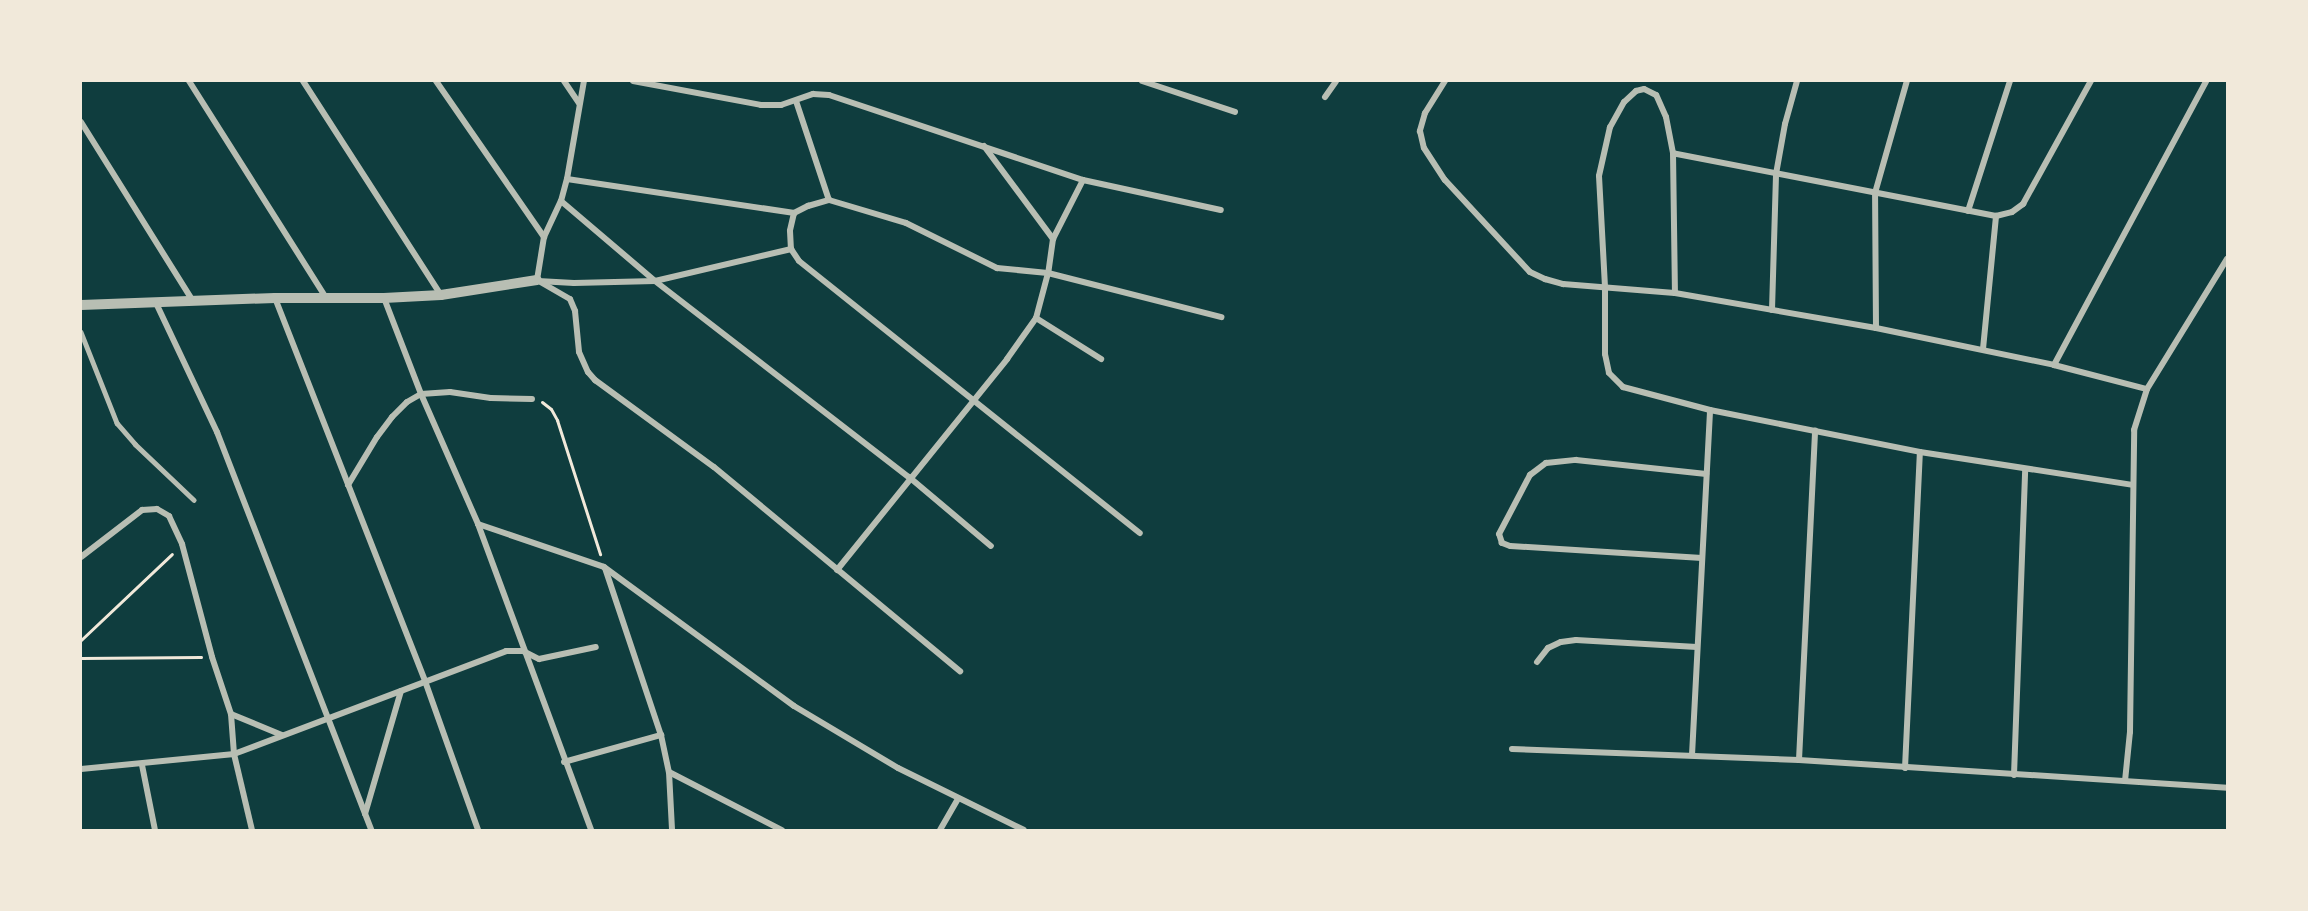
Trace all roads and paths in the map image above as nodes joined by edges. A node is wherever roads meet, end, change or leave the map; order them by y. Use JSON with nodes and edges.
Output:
{"nodes":[{"id":1,"x":189,"y":81,"type":"edge"},
{"id":2,"x":303,"y":81,"type":"edge"},
{"id":3,"x":436,"y":81,"type":"edge"},
{"id":4,"x":564,"y":81,"type":"edge"},
{"id":5,"x":584,"y":81,"type":"edge"},
{"id":6,"x":633,"y":81,"type":"edge"},
{"id":7,"x":1142,"y":81,"type":"edge"},
{"id":8,"x":1336,"y":81,"type":"edge"},
{"id":9,"x":1444,"y":81,"type":"edge"},
{"id":10,"x":1797,"y":81,"type":"edge"},
{"id":11,"x":1907,"y":81,"type":"edge"},
{"id":12,"x":2010,"y":81,"type":"edge"},
{"id":13,"x":2091,"y":81,"type":"edge"},
{"id":14,"x":2206,"y":81,"type":"edge"},
{"id":15,"x":1325,"y":97,"type":"dead end"},
{"id":16,"x":796,"y":101,"type":"junction"},
{"id":17,"x":579,"y":103,"type":"junction"},
{"id":18,"x":1235,"y":112,"type":"dead end"},
{"id":19,"x":81,"y":122,"type":"edge"},
{"id":20,"x":984,"y":146,"type":"junction"},
{"id":21,"x":1673,"y":153,"type":"junction"},
{"id":22,"x":1776,"y":174,"type":"junction"},
{"id":23,"x":567,"y":179,"type":"junction"},
{"id":24,"x":1083,"y":180,"type":"junction"},
{"id":25,"x":1875,"y":193,"type":"junction"},
{"id":26,"x":829,"y":200,"type":"junction"},
{"id":27,"x":561,"y":201,"type":"junction"},
{"id":28,"x":1221,"y":210,"type":"dead end"},
{"id":29,"x":1968,"y":211,"type":"junction"},
{"id":30,"x":794,"y":213,"type":"junction"},
{"id":31,"x":1996,"y":216,"type":"junction"},
{"id":32,"x":544,"y":237,"type":"junction"},
{"id":33,"x":1053,"y":239,"type":"junction"},
{"id":34,"x":791,"y":249,"type":"junction"},
{"id":35,"x":2227,"y":259,"type":"edge"},
{"id":36,"x":1048,"y":273,"type":"junction"},
{"id":37,"x":537,"y":280,"type":"junction"},
{"id":38,"x":655,"y":281,"type":"junction"},
{"id":39,"x":1605,"y":286,"type":"junction"},
{"id":40,"x":1675,"y":293,"type":"junction"},
{"id":41,"x":441,"y":295,"type":"junction"},
{"id":42,"x":275,"y":298,"type":"junction"},
{"id":43,"x":326,"y":298,"type":"junction"},
{"id":44,"x":384,"y":298,"type":"junction"},
{"id":45,"x":194,"y":302,"type":"junction"},
{"id":46,"x":156,"y":303,"type":"junction"},
{"id":47,"x":81,"y":305,"type":"edge"},
{"id":48,"x":1772,"y":310,"type":"junction"},
{"id":49,"x":1221,"y":317,"type":"dead end"},
{"id":50,"x":1036,"y":318,"type":"junction"},
{"id":51,"x":1876,"y":328,"type":"junction"},
{"id":52,"x":81,"y":332,"type":"edge"},
{"id":53,"x":1983,"y":349,"type":"junction"},
{"id":54,"x":1101,"y":359,"type":"dead end"},
{"id":55,"x":2054,"y":364,"type":"junction"},
{"id":56,"x":2147,"y":389,"type":"junction"},
{"id":57,"x":421,"y":394,"type":"junction"},
{"id":58,"x":532,"y":399,"type":"joint"},
{"id":59,"x":972,"y":400,"type":"junction"},
{"id":60,"x":1710,"y":410,"type":"junction"},
{"id":61,"x":1815,"y":430,"type":"junction"},
{"id":62,"x":1920,"y":452,"type":"junction"},
{"id":63,"x":2025,"y":470,"type":"junction"},
{"id":64,"x":1706,"y":474,"type":"junction"},
{"id":65,"x":909,"y":477,"type":"junction"},
{"id":66,"x":348,"y":485,"type":"junction"},
{"id":67,"x":2132,"y":485,"type":"junction"},
{"id":68,"x":194,"y":500,"type":"dead end"},
{"id":69,"x":478,"y":524,"type":"junction"},
{"id":70,"x":1140,"y":532,"type":"dead end"},
{"id":71,"x":182,"y":544,"type":"junction"},
{"id":72,"x":991,"y":546,"type":"dead end"},
{"id":73,"x":81,"y":557,"type":"edge"},
{"id":74,"x":1702,"y":558,"type":"junction"},
{"id":75,"x":604,"y":567,"type":"junction"},
{"id":76,"x":837,"y":570,"type":"junction"},
{"id":77,"x":81,"y":640,"type":"edge"},
{"id":78,"x":596,"y":647,"type":"dead end"},
{"id":79,"x":1697,"y":647,"type":"junction"},
{"id":80,"x":523,"y":651,"type":"junction"},
{"id":81,"x":212,"y":657,"type":"junction"},
{"id":82,"x":81,"y":658,"type":"edge"},
{"id":83,"x":1537,"y":662,"type":"dead end"},
{"id":84,"x":960,"y":671,"type":"dead end"},
{"id":85,"x":425,"y":681,"type":"junction"},
{"id":86,"x":400,"y":691,"type":"junction"},
{"id":87,"x":231,"y":714,"type":"junction"},
{"id":88,"x":329,"y":718,"type":"junction"},
{"id":89,"x":283,"y":735,"type":"junction"},
{"id":90,"x":661,"y":735,"type":"junction"},
{"id":91,"x":1512,"y":749,"type":"dead end"},
{"id":92,"x":234,"y":754,"type":"junction"},
{"id":93,"x":1692,"y":755,"type":"junction"},
{"id":94,"x":1799,"y":760,"type":"junction"},
{"id":95,"x":564,"y":762,"type":"junction"},
{"id":96,"x":142,"y":765,"type":"junction"},
{"id":97,"x":1905,"y":768,"type":"junction"},
{"id":98,"x":81,"y":769,"type":"edge"},
{"id":99,"x":669,"y":772,"type":"junction"},
{"id":100,"x":2014,"y":775,"type":"junction"},
{"id":101,"x":2125,"y":781,"type":"junction"},
{"id":102,"x":2227,"y":788,"type":"edge"},
{"id":103,"x":958,"y":799,"type":"junction"},
{"id":104,"x":365,"y":814,"type":"junction"},
{"id":105,"x":155,"y":830,"type":"edge"},
{"id":106,"x":252,"y":830,"type":"edge"},
{"id":107,"x":371,"y":830,"type":"edge"},
{"id":108,"x":478,"y":830,"type":"edge"},
{"id":109,"x":591,"y":830,"type":"edge"},
{"id":110,"x":672,"y":830,"type":"edge"},
{"id":111,"x":782,"y":830,"type":"edge"},
{"id":112,"x":940,"y":830,"type":"edge"},
{"id":113,"x":1024,"y":830,"type":"edge"}],
"edges":[{"from":1,"to":43,"type":"street"},
{"from":2,"to":41,"type":"street"},
{"from":3,"to":32,"type":"street"},
{"from":4,"to":17,"type":"street"},
{"from":5,"to":17,"type":"street"},
{"from":6,"to":16,"type":"street"},
{"from":7,"to":18,"type":"street"},
{"from":8,"to":15,"type":"street"},
{"from":9,"to":39,"type":"street"},
{"from":10,"to":22,"type":"street"},
{"from":11,"to":25,"type":"street"},
{"from":12,"to":29,"type":"street"},
{"from":13,"to":31,"type":"street"},
{"from":14,"to":55,"type":"street"},
{"from":16,"to":20,"type":"street"},
{"from":16,"to":26,"type":"street"},
{"from":17,"to":23,"type":"street"},
{"from":19,"to":45,"type":"street"},
{"from":20,"to":24,"type":"street"},
{"from":20,"to":33,"type":"street"},
{"from":21,"to":22,"type":"street"},
{"from":21,"to":39,"type":"street"},
{"from":21,"to":40,"type":"street"},
{"from":22,"to":25,"type":"street"},
{"from":22,"to":48,"type":"street"},
{"from":23,"to":27,"type":"street"},
{"from":23,"to":30,"type":"street"},
{"from":24,"to":28,"type":"street"},
{"from":24,"to":33,"type":"street"},
{"from":25,"to":29,"type":"street"},
{"from":25,"to":51,"type":"street"},
{"from":26,"to":30,"type":"street"},
{"from":26,"to":36,"type":"street"},
{"from":27,"to":32,"type":"street"},
{"from":27,"to":38,"type":"street"},
{"from":29,"to":31,"type":"street"},
{"from":30,"to":34,"type":"street"},
{"from":31,"to":53,"type":"street"},
{"from":32,"to":37,"type":"street"},
{"from":33,"to":36,"type":"street"},
{"from":34,"to":38,"type":"street"},
{"from":34,"to":59,"type":"street"},
{"from":35,"to":56,"type":"street"},
{"from":36,"to":49,"type":"street"},
{"from":36,"to":50,"type":"street"},
{"from":37,"to":38,"type":"street"},
{"from":37,"to":41,"type":"street"},
{"from":37,"to":76,"type":"street"},
{"from":38,"to":65,"type":"street"},
{"from":39,"to":40,"type":"street"},
{"from":39,"to":60,"type":"street"},
{"from":40,"to":48,"type":"street"},
{"from":41,"to":44,"type":"street"},
{"from":42,"to":43,"type":"street"},
{"from":42,"to":45,"type":"street"},
{"from":42,"to":66,"type":"street"},
{"from":43,"to":44,"type":"street"},
{"from":44,"to":57,"type":"street"},
{"from":45,"to":46,"type":"street"},
{"from":46,"to":47,"type":"street"},
{"from":46,"to":88,"type":"street"},
{"from":48,"to":51,"type":"street"},
{"from":50,"to":54,"type":"street"},
{"from":50,"to":59,"type":"street"},
{"from":51,"to":53,"type":"street"},
{"from":52,"to":68,"type":"lane"},
{"from":53,"to":55,"type":"street"},
{"from":55,"to":56,"type":"street"},
{"from":56,"to":67,"type":"street"},
{"from":57,"to":58,"type":"street"},
{"from":57,"to":66,"type":"street"},
{"from":57,"to":69,"type":"street"},
{"from":58,"to":75,"type":"path"},
{"from":59,"to":65,"type":"street"},
{"from":59,"to":70,"type":"street"},
{"from":60,"to":61,"type":"street"},
{"from":60,"to":64,"type":"street"},
{"from":61,"to":62,"type":"street"},
{"from":61,"to":94,"type":"street"},
{"from":62,"to":63,"type":"street"},
{"from":62,"to":97,"type":"street"},
{"from":63,"to":67,"type":"street"},
{"from":63,"to":100,"type":"street"},
{"from":64,"to":74,"type":"street"},
{"from":64,"to":74,"type":"street"},
{"from":65,"to":72,"type":"street"},
{"from":65,"to":76,"type":"street"},
{"from":66,"to":85,"type":"street"},
{"from":67,"to":101,"type":"street"},
{"from":69,"to":75,"type":"street"},
{"from":69,"to":80,"type":"street"},
{"from":71,"to":73,"type":"street"},
{"from":71,"to":77,"type":"path"},
{"from":71,"to":81,"type":"street"},
{"from":74,"to":79,"type":"street"},
{"from":75,"to":90,"type":"street"},
{"from":75,"to":103,"type":"street"},
{"from":76,"to":84,"type":"street"},
{"from":78,"to":80,"type":"street"},
{"from":79,"to":83,"type":"street"},
{"from":79,"to":93,"type":"street"},
{"from":80,"to":85,"type":"street"},
{"from":80,"to":95,"type":"street"},
{"from":81,"to":82,"type":"path"},
{"from":81,"to":87,"type":"street"},
{"from":85,"to":86,"type":"street"},
{"from":85,"to":108,"type":"street"},
{"from":86,"to":88,"type":"street"},
{"from":86,"to":104,"type":"street"},
{"from":87,"to":89,"type":"street"},
{"from":87,"to":92,"type":"street"},
{"from":88,"to":89,"type":"street"},
{"from":88,"to":104,"type":"street"},
{"from":89,"to":92,"type":"street"},
{"from":90,"to":95,"type":"street"},
{"from":90,"to":99,"type":"street"},
{"from":91,"to":93,"type":"street"},
{"from":92,"to":96,"type":"street"},
{"from":92,"to":106,"type":"street"},
{"from":93,"to":94,"type":"street"},
{"from":94,"to":97,"type":"street"},
{"from":95,"to":109,"type":"street"},
{"from":96,"to":98,"type":"street"},
{"from":96,"to":105,"type":"street"},
{"from":97,"to":100,"type":"street"},
{"from":99,"to":110,"type":"street"},
{"from":99,"to":111,"type":"street"},
{"from":100,"to":101,"type":"street"},
{"from":101,"to":102,"type":"street"},
{"from":103,"to":112,"type":"street"},
{"from":103,"to":113,"type":"street"},
{"from":104,"to":107,"type":"street"}]}
